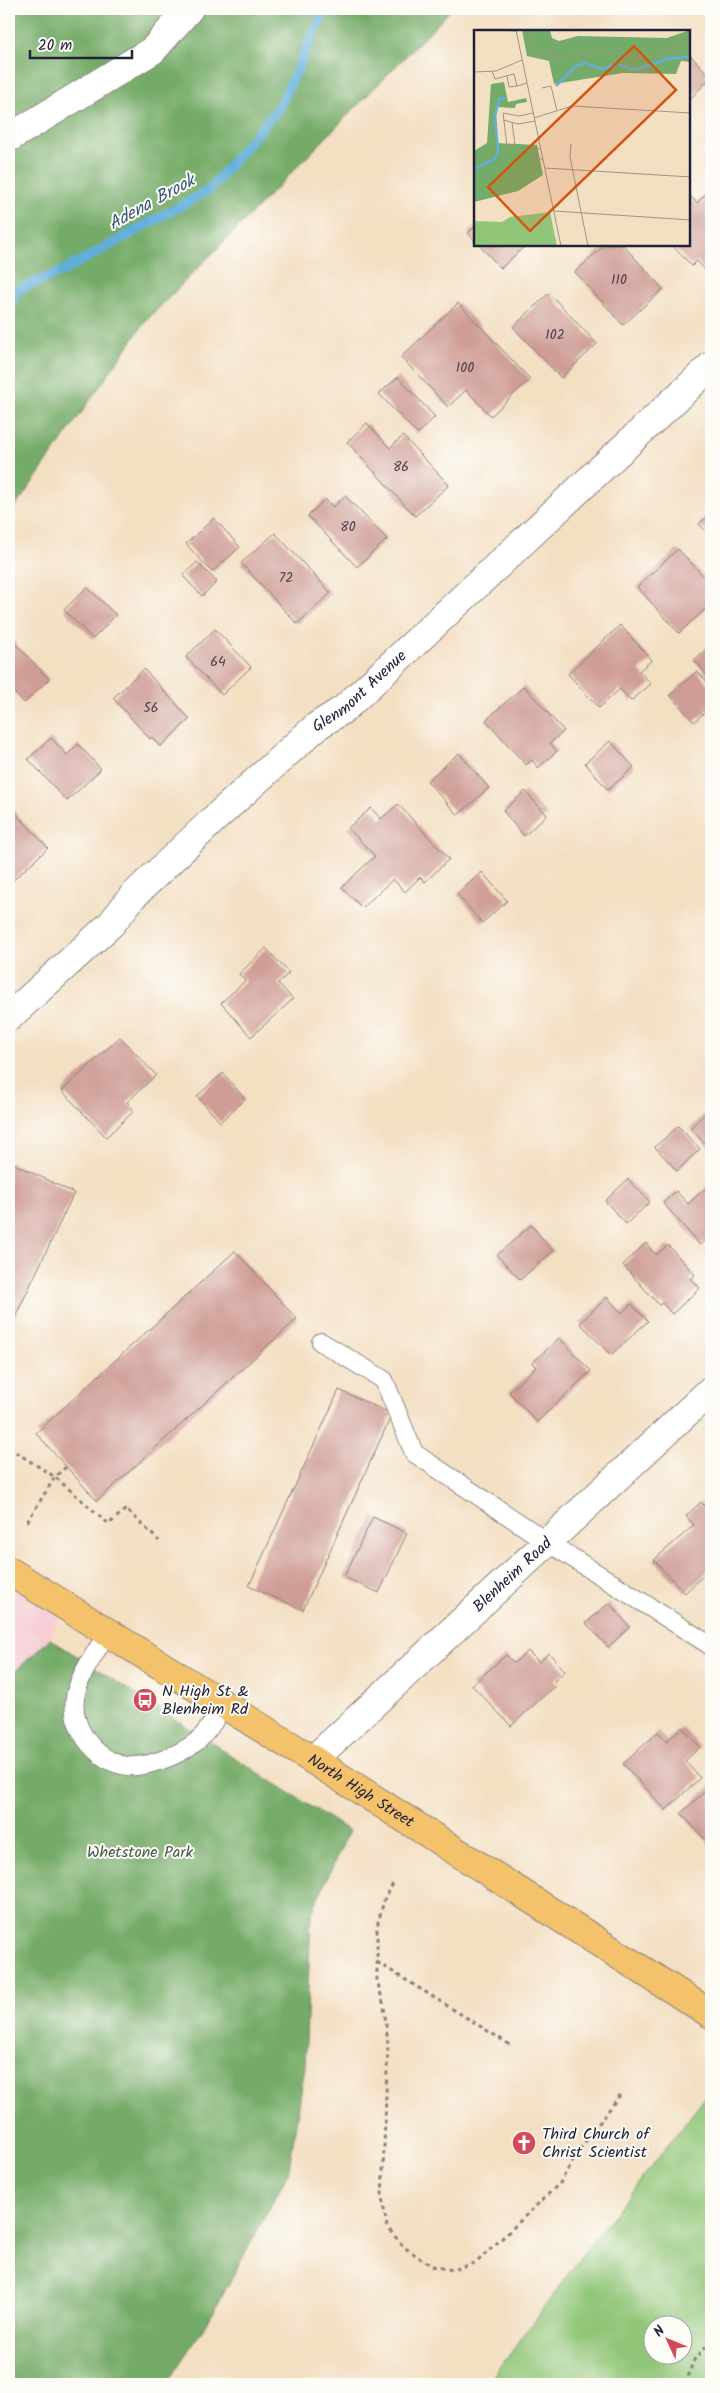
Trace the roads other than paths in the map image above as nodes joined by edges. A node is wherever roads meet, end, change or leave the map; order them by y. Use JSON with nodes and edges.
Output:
{"nodes":[{"id":1,"x":188,"y":9,"type":"edge"},
{"id":2,"x":9,"y":138,"type":"edge"},
{"id":3,"x":711,"y":366,"type":"edge"},
{"id":4,"x":9,"y":1017,"type":"edge"},
{"id":5,"x":321,"y":1342,"type":"dead end"},
{"id":6,"x":711,"y":1390,"type":"edge"},
{"id":7,"x":546,"y":1542,"type":"junction"},
{"id":8,"x":9,"y":1571,"type":"edge"},
{"id":9,"x":107,"y":1633,"type":"junction"},
{"id":10,"x":711,"y":1646,"type":"edge"},
{"id":11,"x":224,"y":1705,"type":"junction"},
{"id":12,"x":313,"y":1760,"type":"junction"},
{"id":13,"x":711,"y":2014,"type":"edge"}],
"edges":[{"from":1,"to":2,"type":"street"},
{"from":3,"to":4,"type":"street","name":"Glenmont Avenue"},
{"from":5,"to":7,"type":"lane"},
{"from":6,"to":7,"type":"street","name":"Blenheim Road"},
{"from":7,"to":10,"type":"lane"},
{"from":7,"to":12,"type":"street","name":"Blenheim Road"},
{"from":8,"to":9,"type":"main road","name":"North High Street"},
{"from":9,"to":11,"type":"main road","name":"North High Street"},
{"from":9,"to":11,"type":"lane"},
{"from":11,"to":12,"type":"main road","name":"North High Street"},
{"from":12,"to":13,"type":"main road","name":"North High Street"}]}
